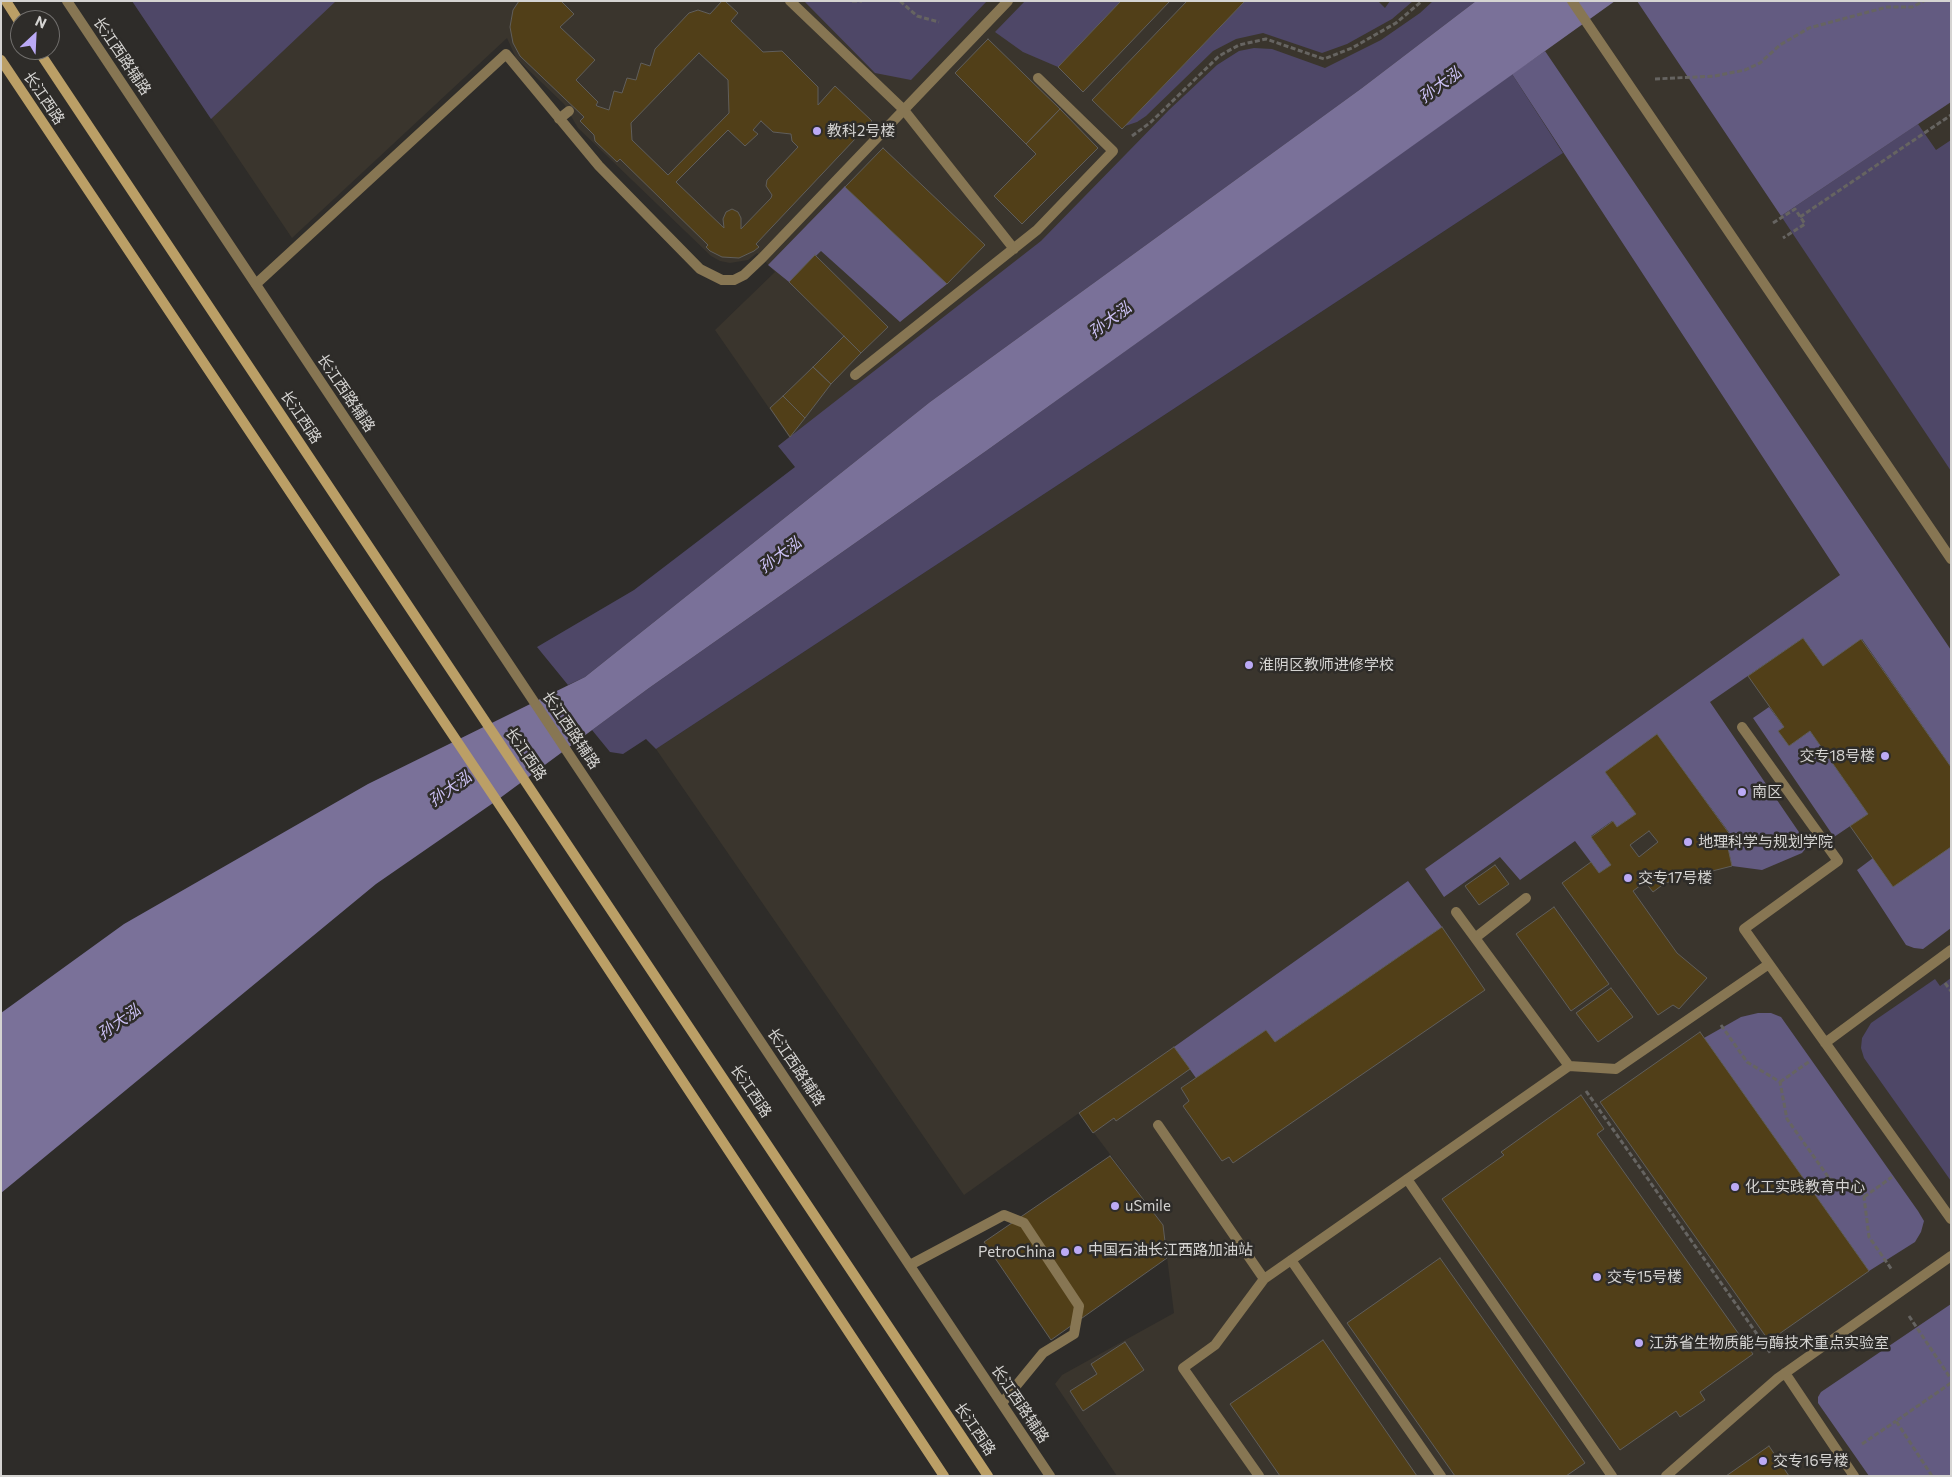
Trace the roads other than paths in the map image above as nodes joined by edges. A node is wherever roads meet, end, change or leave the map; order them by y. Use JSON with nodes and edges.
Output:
{"nodes":[{"id":1,"x":67,"y":1,"type":"edge"},
{"id":2,"x":790,"y":1,"type":"edge"},
{"id":3,"x":1008,"y":1,"type":"edge"},
{"id":4,"x":1572,"y":1,"type":"edge"},
{"id":5,"x":1,"y":60,"type":"edge"},
{"id":6,"x":45,"y":60,"type":"edge"},
{"id":7,"x":1038,"y":78,"type":"dead end"},
{"id":8,"x":904,"y":110,"type":"junction"},
{"id":9,"x":569,"y":111,"type":"dead end"},
{"id":10,"x":559,"y":119,"type":"junction"},
{"id":11,"x":1014,"y":249,"type":"junction"},
{"id":12,"x":256,"y":284,"type":"junction"},
{"id":13,"x":855,"y":375,"type":"dead end"},
{"id":14,"x":1951,"y":559,"type":"edge"},
{"id":15,"x":1742,"y":727,"type":"dead end"},
{"id":16,"x":1526,"y":898,"type":"dead end"},
{"id":17,"x":1456,"y":912,"type":"dead end"},
{"id":18,"x":1475,"y":938,"type":"junction"},
{"id":19,"x":1951,"y":950,"type":"edge"},
{"id":20,"x":1769,"y":964,"type":"junction"},
{"id":21,"x":1827,"y":1046,"type":"junction"},
{"id":22,"x":1569,"y":1066,"type":"junction"},
{"id":23,"x":1158,"y":1125,"type":"dead end"},
{"id":24,"x":1407,"y":1179,"type":"junction"},
{"id":25,"x":1951,"y":1219,"type":"edge"},
{"id":26,"x":1951,"y":1256,"type":"edge"},
{"id":27,"x":1291,"y":1260,"type":"junction"},
{"id":28,"x":910,"y":1265,"type":"junction"},
{"id":29,"x":1264,"y":1279,"type":"junction"},
{"id":30,"x":1784,"y":1373,"type":"junction"},
{"id":31,"x":1002,"y":1403,"type":"junction"},
{"id":32,"x":944,"y":1476,"type":"edge"},
{"id":33,"x":988,"y":1476,"type":"edge"},
{"id":34,"x":1050,"y":1476,"type":"edge"},
{"id":35,"x":1259,"y":1476,"type":"edge"},
{"id":36,"x":1441,"y":1476,"type":"edge"},
{"id":37,"x":1612,"y":1476,"type":"edge"},
{"id":38,"x":1666,"y":1476,"type":"edge"},
{"id":39,"x":1854,"y":1476,"type":"edge"}],
"edges":[{"from":1,"to":12,"type":"street","name":"长江西路辅路"},
{"from":2,"to":8,"type":"street"},
{"from":3,"to":8,"type":"street"},
{"from":4,"to":14,"type":"street"},
{"from":5,"to":32,"type":"main road","name":"长江西路"},
{"from":6,"to":33,"type":"main road","name":"长江西路"},
{"from":7,"to":11,"type":"street"},
{"from":8,"to":10,"type":"street"},
{"from":8,"to":11,"type":"street"},
{"from":9,"to":10,"type":"street"},
{"from":10,"to":12,"type":"street"},
{"from":11,"to":13,"type":"street"},
{"from":12,"to":28,"type":"street","name":"长江西路辅路"},
{"from":15,"to":20,"type":"street"},
{"from":16,"to":18,"type":"street"},
{"from":17,"to":18,"type":"street"},
{"from":18,"to":22,"type":"street"},
{"from":19,"to":21,"type":"street"},
{"from":20,"to":21,"type":"street"},
{"from":20,"to":22,"type":"street"},
{"from":21,"to":25,"type":"street"},
{"from":22,"to":24,"type":"street"},
{"from":23,"to":29,"type":"street"},
{"from":24,"to":27,"type":"street"},
{"from":24,"to":37,"type":"street"},
{"from":26,"to":30,"type":"street"},
{"from":27,"to":29,"type":"street"},
{"from":27,"to":36,"type":"street"},
{"from":28,"to":31,"type":"street","name":"长江西路辅路"},
{"from":28,"to":31,"type":"street"},
{"from":29,"to":35,"type":"street"},
{"from":30,"to":38,"type":"street"},
{"from":30,"to":39,"type":"street"},
{"from":31,"to":34,"type":"street","name":"长江西路辅路"}]}
